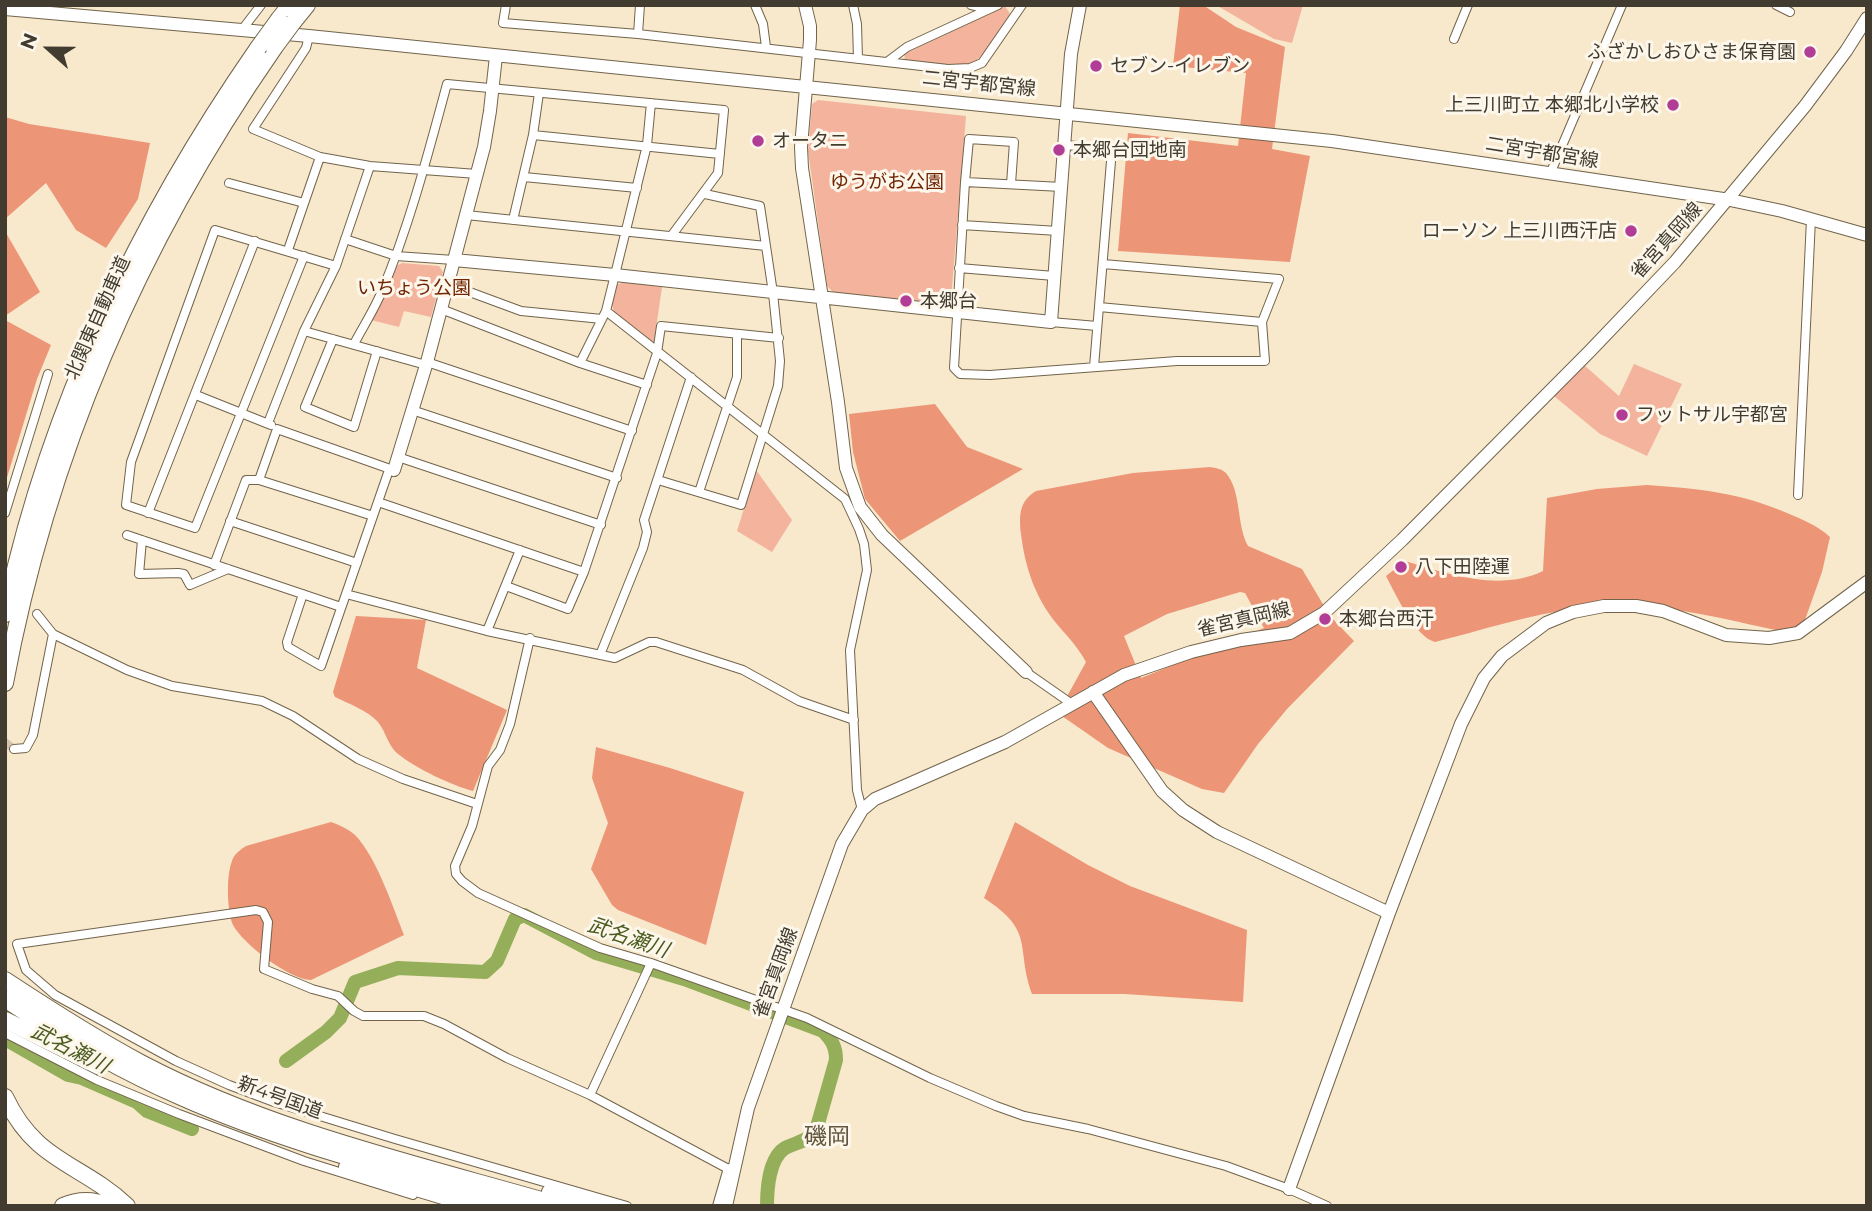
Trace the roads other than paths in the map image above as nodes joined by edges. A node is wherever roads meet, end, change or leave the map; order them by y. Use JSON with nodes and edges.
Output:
{"nodes":[{"id":1,"x":261,"y":5,"type":"edge"},
{"id":2,"x":307,"y":5,"type":"edge"},
{"id":3,"x":506,"y":5,"type":"edge"},
{"id":4,"x":640,"y":5,"type":"edge"},
{"id":5,"x":755,"y":5,"type":"edge"},
{"id":6,"x":805,"y":5,"type":"edge"},
{"id":7,"x":853,"y":5,"type":"edge"},
{"id":8,"x":971,"y":5,"type":"edge"},
{"id":9,"x":1022,"y":5,"type":"edge"},
{"id":10,"x":1080,"y":5,"type":"edge"},
{"id":11,"x":1468,"y":5,"type":"edge"},
{"id":12,"x":1622,"y":5,"type":"edge"},
{"id":13,"x":1776,"y":5,"type":"edge"},
{"id":14,"x":993,"y":7,"type":"edge"},
{"id":15,"x":5,"y":9,"type":"edge"},
{"id":16,"x":1790,"y":12,"type":"dead end"},
{"id":17,"x":288,"y":15,"type":"edge"},
{"id":18,"x":1867,"y":19,"type":"edge"},
{"id":19,"x":241,"y":31,"type":"junction"},
{"id":20,"x":638,"y":34,"type":"junction"},
{"id":21,"x":309,"y":36,"type":"junction"},
{"id":22,"x":1454,"y":39,"type":"dead end"},
{"id":23,"x":766,"y":47,"type":"junction"},
{"id":24,"x":809,"y":54,"type":"junction"},
{"id":25,"x":496,"y":56,"type":"junction"},
{"id":26,"x":858,"y":59,"type":"junction"},
{"id":27,"x":887,"y":62,"type":"junction"},
{"id":28,"x":806,"y":86,"type":"junction"},
{"id":29,"x":492,"y":88,"type":"junction"},
{"id":30,"x":539,"y":93,"type":"junction"},
{"id":31,"x":651,"y":103,"type":"junction"},
{"id":32,"x":1068,"y":112,"type":"junction"},
{"id":33,"x":533,"y":135,"type":"junction"},
{"id":34,"x":647,"y":145,"type":"junction"},
{"id":35,"x":1065,"y":145,"type":"junction"},
{"id":36,"x":720,"y":154,"type":"junction"},
{"id":37,"x":320,"y":157,"type":"junction"},
{"id":38,"x":370,"y":166,"type":"junction"},
{"id":39,"x":424,"y":170,"type":"junction"},
{"id":40,"x":477,"y":174,"type":"junction"},
{"id":41,"x":1550,"y":174,"type":"junction"},
{"id":42,"x":524,"y":177,"type":"junction"},
{"id":43,"x":965,"y":182,"type":"junction"},
{"id":44,"x":229,"y":183,"type":"dead end"},
{"id":45,"x":1011,"y":184,"type":"junction"},
{"id":46,"x":1062,"y":187,"type":"junction"},
{"id":47,"x":637,"y":188,"type":"junction"},
{"id":48,"x":705,"y":194,"type":"junction"},
{"id":49,"x":1730,"y":200,"type":"junction"},
{"id":50,"x":304,"y":203,"type":"junction"},
{"id":51,"x":466,"y":215,"type":"junction"},
{"id":52,"x":1811,"y":219,"type":"junction"},
{"id":53,"x":513,"y":220,"type":"junction"},
{"id":54,"x":962,"y":225,"type":"junction"},
{"id":55,"x":627,"y":230,"type":"junction"},
{"id":56,"x":1058,"y":231,"type":"junction"},
{"id":57,"x":672,"y":235,"type":"junction"},
{"id":58,"x":1867,"y":235,"type":"edge"},
{"id":59,"x":345,"y":239,"type":"junction"},
{"id":60,"x":255,"y":241,"type":"junction"},
{"id":61,"x":766,"y":246,"type":"junction"},
{"id":62,"x":288,"y":250,"type":"junction"},
{"id":63,"x":304,"y":256,"type":"junction"},
{"id":64,"x":396,"y":256,"type":"junction"},
{"id":65,"x":454,"y":260,"type":"junction"},
{"id":66,"x":1103,"y":264,"type":"junction"},
{"id":67,"x":336,"y":266,"type":"junction"},
{"id":68,"x":959,"y":268,"type":"junction"},
{"id":69,"x":615,"y":275,"type":"junction"},
{"id":70,"x":1054,"y":275,"type":"junction"},
{"id":71,"x":448,"y":284,"type":"junction"},
{"id":72,"x":774,"y":293,"type":"junction"},
{"id":73,"x":821,"y":298,"type":"junction"},
{"id":74,"x":1099,"y":307,"type":"junction"},
{"id":75,"x":441,"y":309,"type":"junction"},
{"id":76,"x":956,"y":313,"type":"junction"},
{"id":77,"x":604,"y":315,"type":"junction"},
{"id":78,"x":1051,"y":322,"type":"junction"},
{"id":79,"x":1262,"y":322,"type":"junction"},
{"id":80,"x":1097,"y":326,"type":"junction"},
{"id":81,"x":304,"y":331,"type":"junction"},
{"id":82,"x":737,"y":334,"type":"junction"},
{"id":83,"x":333,"y":338,"type":"junction"},
{"id":84,"x":779,"y":338,"type":"junction"},
{"id":85,"x":354,"y":344,"type":"junction"},
{"id":86,"x":377,"y":351,"type":"junction"},
{"id":87,"x":657,"y":354,"type":"junction"},
{"id":88,"x":580,"y":363,"type":"junction"},
{"id":89,"x":426,"y":364,"type":"junction"},
{"id":90,"x":1094,"y":367,"type":"junction"},
{"id":91,"x":48,"y":374,"type":"dead end"},
{"id":92,"x":691,"y":377,"type":"junction"},
{"id":93,"x":647,"y":385,"type":"junction"},
{"id":94,"x":196,"y":395,"type":"junction"},
{"id":95,"x":728,"y":407,"type":"junction"},
{"id":96,"x":412,"y":410,"type":"junction"},
{"id":97,"x":241,"y":413,"type":"junction"},
{"id":98,"x":268,"y":423,"type":"junction"},
{"id":99,"x":277,"y":429,"type":"junction"},
{"id":100,"x":632,"y":432,"type":"junction"},
{"id":101,"x":763,"y":436,"type":"junction"},
{"id":102,"x":394,"y":465,"type":"junction"},
{"id":103,"x":617,"y":478,"type":"junction"},
{"id":104,"x":259,"y":480,"type":"junction"},
{"id":105,"x":659,"y":480,"type":"junction"},
{"id":106,"x":699,"y":492,"type":"junction"},
{"id":107,"x":1798,"y":495,"type":"dead end"},
{"id":108,"x":378,"y":502,"type":"junction"},
{"id":109,"x":5,"y":513,"type":"edge"},
{"id":110,"x":148,"y":513,"type":"junction"},
{"id":111,"x":373,"y":516,"type":"junction"},
{"id":112,"x":230,"y":521,"type":"junction"},
{"id":113,"x":601,"y":525,"type":"junction"},
{"id":114,"x":877,"y":528,"type":"junction"},
{"id":115,"x":127,"y":535,"type":"dead end"},
{"id":116,"x":142,"y":540,"type":"junction"},
{"id":117,"x":864,"y":544,"type":"junction"},
{"id":118,"x":520,"y":550,"type":"junction"},
{"id":119,"x":357,"y":563,"type":"junction"},
{"id":120,"x":214,"y":565,"type":"junction"},
{"id":121,"x":228,"y":569,"type":"junction"},
{"id":122,"x":584,"y":572,"type":"junction"},
{"id":123,"x":1867,"y":582,"type":"edge"},
{"id":124,"x":506,"y":586,"type":"junction"},
{"id":125,"x":303,"y":594,"type":"junction"},
{"id":126,"x":346,"y":594,"type":"junction"},
{"id":127,"x":341,"y":607,"type":"junction"},
{"id":128,"x":5,"y":614,"type":"edge"},
{"id":129,"x":37,"y":614,"type":"dead end"},
{"id":130,"x":487,"y":631,"type":"junction"},
{"id":131,"x":53,"y":634,"type":"junction"},
{"id":132,"x":530,"y":638,"type":"junction"},
{"id":133,"x":600,"y":654,"type":"junction"},
{"id":134,"x":1026,"y":672,"type":"joint"},
{"id":135,"x":5,"y":683,"type":"edge"},
{"id":136,"x":1093,"y":692,"type":"junction"},
{"id":137,"x":1072,"y":704,"type":"junction"},
{"id":138,"x":854,"y":720,"type":"junction"},
{"id":139,"x":14,"y":749,"type":"dead end"},
{"id":140,"x":477,"y":804,"type":"junction"},
{"id":141,"x":862,"y":810,"type":"junction"},
{"id":142,"x":1389,"y":913,"type":"junction"},
{"id":143,"x":651,"y":963,"type":"junction"},
{"id":144,"x":5,"y":980,"type":"edge"},
{"id":145,"x":5,"y":999,"type":"edge"},
{"id":146,"x":784,"y":1009,"type":"junction"},
{"id":147,"x":5,"y":1020,"type":"edge"},
{"id":148,"x":110,"y":1025,"type":"junction"},
{"id":149,"x":5,"y":1033,"type":"edge"},
{"id":150,"x":101,"y":1040,"type":"junction"},
{"id":151,"x":141,"y":1078,"type":"junction"},
{"id":152,"x":175,"y":1079,"type":"junction"},
{"id":153,"x":590,"y":1095,"type":"junction"},
{"id":154,"x":5,"y":1097,"type":"edge"},
{"id":155,"x":206,"y":1108,"type":"junction"},
{"id":156,"x":731,"y":1170,"type":"junction"},
{"id":157,"x":1289,"y":1189,"type":"junction"},
{"id":158,"x":446,"y":1205,"type":"edge"},
{"id":159,"x":63,"y":1206,"type":"edge"},
{"id":160,"x":108,"y":1206,"type":"edge"},
{"id":161,"x":127,"y":1206,"type":"edge"},
{"id":162,"x":476,"y":1206,"type":"edge"},
{"id":163,"x":519,"y":1206,"type":"edge"},
{"id":164,"x":562,"y":1206,"type":"edge"},
{"id":165,"x":598,"y":1206,"type":"edge"},
{"id":166,"x":627,"y":1206,"type":"edge"},
{"id":167,"x":717,"y":1206,"type":"edge"},
{"id":168,"x":726,"y":1206,"type":"edge"},
{"id":169,"x":1327,"y":1206,"type":"edge"}],
"edges":[{"from":1,"to":19,"type":"street"},
{"from":2,"to":17,"type":"highway","name":"北関東自動車道"},
{"from":3,"to":20,"type":"street"},
{"from":4,"to":20,"type":"street"},
{"from":5,"to":23,"type":"street"},
{"from":6,"to":24,"type":"main road"},
{"from":7,"to":26,"type":"street"},
{"from":8,"to":14,"type":"street"},
{"from":9,"to":27,"type":"street"},
{"from":10,"to":32,"type":"main road"},
{"from":11,"to":22,"type":"street"},
{"from":12,"to":41,"type":"street"},
{"from":13,"to":16,"type":"street"},
{"from":14,"to":27,"type":"street"},
{"from":15,"to":19,"type":"main road","name":"二宮宇都宮線"},
{"from":17,"to":128,"type":"highway","name":"北関東自動車道","bridge":true},
{"from":17,"to":135,"type":"highway","name":"北関東自動車道","bridge":true},
{"from":18,"to":49,"type":"main road","name":"雀宮真岡線"},
{"from":19,"to":21,"type":"main road","name":"二宮宇都宮線"},
{"from":20,"to":23,"type":"street"},
{"from":21,"to":25,"type":"main road","name":"二宮宇都宮線"},
{"from":21,"to":37,"type":"street"},
{"from":23,"to":24,"type":"street"},
{"from":24,"to":26,"type":"street"},
{"from":24,"to":28,"type":"main road"},
{"from":25,"to":28,"type":"main road","name":"二宮宇都宮線"},
{"from":25,"to":29,"type":"main road"},
{"from":26,"to":27,"type":"street"},
{"from":28,"to":32,"type":"main road","name":"二宮宇都宮線"},
{"from":28,"to":73,"type":"main road"},
{"from":29,"to":30,"type":"street"},
{"from":29,"to":39,"type":"street"},
{"from":29,"to":40,"type":"main road"},
{"from":30,"to":31,"type":"street"},
{"from":30,"to":33,"type":"street"},
{"from":31,"to":34,"type":"street"},
{"from":31,"to":36,"type":"street"},
{"from":32,"to":35,"type":"main road"},
{"from":32,"to":41,"type":"main road","name":"二宮宇都宮線"},
{"from":33,"to":34,"type":"street"},
{"from":33,"to":42,"type":"street"},
{"from":34,"to":36,"type":"street"},
{"from":34,"to":47,"type":"street"},
{"from":35,"to":46,"type":"main road"},
{"from":35,"to":66,"type":"street"},
{"from":36,"to":48,"type":"street"},
{"from":37,"to":38,"type":"street"},
{"from":37,"to":50,"type":"street"},
{"from":38,"to":39,"type":"street"},
{"from":38,"to":59,"type":"street"},
{"from":39,"to":40,"type":"street"},
{"from":39,"to":64,"type":"street"},
{"from":40,"to":51,"type":"main road"},
{"from":41,"to":49,"type":"main road","name":"二宮宇都宮線"},
{"from":42,"to":47,"type":"street"},
{"from":42,"to":53,"type":"street"},
{"from":43,"to":45,"type":"street"},
{"from":43,"to":45,"type":"street"},
{"from":43,"to":54,"type":"street"},
{"from":44,"to":50,"type":"street"},
{"from":45,"to":46,"type":"street"},
{"from":46,"to":56,"type":"main road"},
{"from":47,"to":55,"type":"street"},
{"from":48,"to":57,"type":"street"},
{"from":48,"to":61,"type":"street"},
{"from":49,"to":52,"type":"main road","name":"二宮宇都宮線"},
{"from":49,"to":136,"type":"main road","name":"雀宮真岡線"},
{"from":50,"to":62,"type":"street"},
{"from":51,"to":53,"type":"street"},
{"from":51,"to":65,"type":"main road"},
{"from":52,"to":58,"type":"main road","name":"二宮宇都宮線"},
{"from":52,"to":107,"type":"street"},
{"from":53,"to":55,"type":"street"},
{"from":54,"to":56,"type":"street"},
{"from":54,"to":68,"type":"street"},
{"from":55,"to":57,"type":"street"},
{"from":55,"to":69,"type":"street"},
{"from":56,"to":70,"type":"main road"},
{"from":57,"to":61,"type":"street"},
{"from":59,"to":64,"type":"street"},
{"from":59,"to":67,"type":"street"},
{"from":60,"to":62,"type":"street"},
{"from":60,"to":94,"type":"street"},
{"from":60,"to":110,"type":"street"},
{"from":61,"to":72,"type":"street"},
{"from":62,"to":63,"type":"street"},
{"from":63,"to":67,"type":"street"},
{"from":63,"to":97,"type":"street"},
{"from":64,"to":65,"type":"street"},
{"from":64,"to":85,"type":"street"},
{"from":65,"to":69,"type":"main road"},
{"from":65,"to":71,"type":"main road"},
{"from":66,"to":74,"type":"street"},
{"from":66,"to":79,"type":"street"},
{"from":67,"to":81,"type":"street"},
{"from":68,"to":70,"type":"street"},
{"from":68,"to":76,"type":"street"},
{"from":69,"to":72,"type":"main road"},
{"from":69,"to":77,"type":"street"},
{"from":70,"to":78,"type":"main road"},
{"from":71,"to":75,"type":"main road"},
{"from":71,"to":77,"type":"street"},
{"from":72,"to":73,"type":"main road"},
{"from":72,"to":84,"type":"street"},
{"from":73,"to":76,"type":"main road"},
{"from":73,"to":114,"type":"main road"},
{"from":74,"to":79,"type":"street"},
{"from":74,"to":80,"type":"street"},
{"from":75,"to":88,"type":"street"},
{"from":75,"to":89,"type":"main road"},
{"from":76,"to":78,"type":"main road"},
{"from":76,"to":90,"type":"street"},
{"from":77,"to":87,"type":"street"},
{"from":77,"to":88,"type":"street"},
{"from":78,"to":80,"type":"street"},
{"from":79,"to":90,"type":"street"},
{"from":80,"to":90,"type":"street"},
{"from":81,"to":83,"type":"street"},
{"from":81,"to":98,"type":"street"},
{"from":82,"to":84,"type":"street"},
{"from":82,"to":87,"type":"street"},
{"from":82,"to":95,"type":"street"},
{"from":83,"to":85,"type":"street"},
{"from":83,"to":86,"type":"street"},
{"from":84,"to":101,"type":"street"},
{"from":85,"to":86,"type":"street"},
{"from":86,"to":89,"type":"street"},
{"from":87,"to":92,"type":"street"},
{"from":87,"to":93,"type":"street"},
{"from":88,"to":93,"type":"street"},
{"from":89,"to":96,"type":"main road"},
{"from":89,"to":100,"type":"street"},
{"from":91,"to":109,"type":"street"},
{"from":92,"to":95,"type":"street"},
{"from":92,"to":105,"type":"street"},
{"from":93,"to":100,"type":"street"},
{"from":94,"to":97,"type":"street"},
{"from":94,"to":110,"type":"street"},
{"from":95,"to":101,"type":"street"},
{"from":95,"to":106,"type":"street"},
{"from":96,"to":102,"type":"main road"},
{"from":96,"to":103,"type":"street"},
{"from":97,"to":98,"type":"street"},
{"from":97,"to":110,"type":"street"},
{"from":98,"to":99,"type":"street"},
{"from":99,"to":102,"type":"street"},
{"from":99,"to":104,"type":"street"},
{"from":100,"to":103,"type":"street"},
{"from":101,"to":106,"type":"street"},
{"from":101,"to":117,"type":"street"},
{"from":102,"to":108,"type":"street"},
{"from":102,"to":113,"type":"street"},
{"from":103,"to":113,"type":"street"},
{"from":104,"to":111,"type":"street"},
{"from":104,"to":112,"type":"street"},
{"from":105,"to":106,"type":"street"},
{"from":105,"to":133,"type":"street"},
{"from":108,"to":111,"type":"street"},
{"from":108,"to":118,"type":"street"},
{"from":111,"to":119,"type":"street"},
{"from":112,"to":119,"type":"street"},
{"from":112,"to":120,"type":"street"},
{"from":113,"to":122,"type":"street"},
{"from":114,"to":117,"type":"street"},
{"from":114,"to":134,"type":"main road"},
{"from":115,"to":116,"type":"street"},
{"from":116,"to":120,"type":"street"},
{"from":116,"to":121,"type":"street"},
{"from":117,"to":138,"type":"street"},
{"from":118,"to":122,"type":"street"},
{"from":118,"to":124,"type":"street"},
{"from":119,"to":126,"type":"street"},
{"from":120,"to":121,"type":"street"},
{"from":121,"to":125,"type":"street"},
{"from":122,"to":124,"type":"street"},
{"from":123,"to":142,"type":"main road"},
{"from":124,"to":130,"type":"street"},
{"from":125,"to":127,"type":"street"},
{"from":125,"to":127,"type":"street"},
{"from":126,"to":127,"type":"street"},
{"from":126,"to":130,"type":"street"},
{"from":129,"to":131,"type":"street"},
{"from":130,"to":132,"type":"street"},
{"from":131,"to":139,"type":"street"},
{"from":131,"to":140,"type":"street"},
{"from":132,"to":133,"type":"street"},
{"from":132,"to":140,"type":"street"},
{"from":133,"to":138,"type":"street"},
{"from":134,"to":137,"type":"street"},
{"from":136,"to":137,"type":"main road","name":"雀宮真岡線"},
{"from":136,"to":142,"type":"main road"},
{"from":137,"to":141,"type":"main road","name":"雀宮真岡線"},
{"from":138,"to":141,"type":"street"},
{"from":140,"to":143,"type":"street"},
{"from":141,"to":146,"type":"main road","name":"雀宮真岡線"},
{"from":142,"to":157,"type":"main road"},
{"from":143,"to":146,"type":"street"},
{"from":143,"to":153,"type":"street"},
{"from":144,"to":150,"type":"highway","name":"新4号国道"},
{"from":145,"to":151,"type":"highway","name":"新4号国道"},
{"from":146,"to":156,"type":"main road","name":"雀宮真岡線"},
{"from":146,"to":157,"type":"street"},
{"from":147,"to":151,"type":"highway"},
{"from":148,"to":150,"type":"street"},
{"from":148,"to":153,"type":"street"},
{"from":148,"to":166,"type":"street"},
{"from":149,"to":158,"type":"street"},
{"from":150,"to":152,"type":"highway","name":"新4号国道"},
{"from":151,"to":155,"type":"highway","name":"新4号国道"},
{"from":152,"to":164,"type":"highway","name":"新4号国道"},
{"from":152,"to":165,"type":"highway"},
{"from":153,"to":156,"type":"street"},
{"from":154,"to":161,"type":"highway"},
{"from":155,"to":162,"type":"highway"},
{"from":155,"to":163,"type":"highway","name":"新4号国道"},
{"from":156,"to":167,"type":"street"},
{"from":156,"to":168,"type":"main road","name":"雀宮真岡線"},
{"from":157,"to":169,"type":"street"},
{"from":159,"to":160,"type":"highway"}]}
